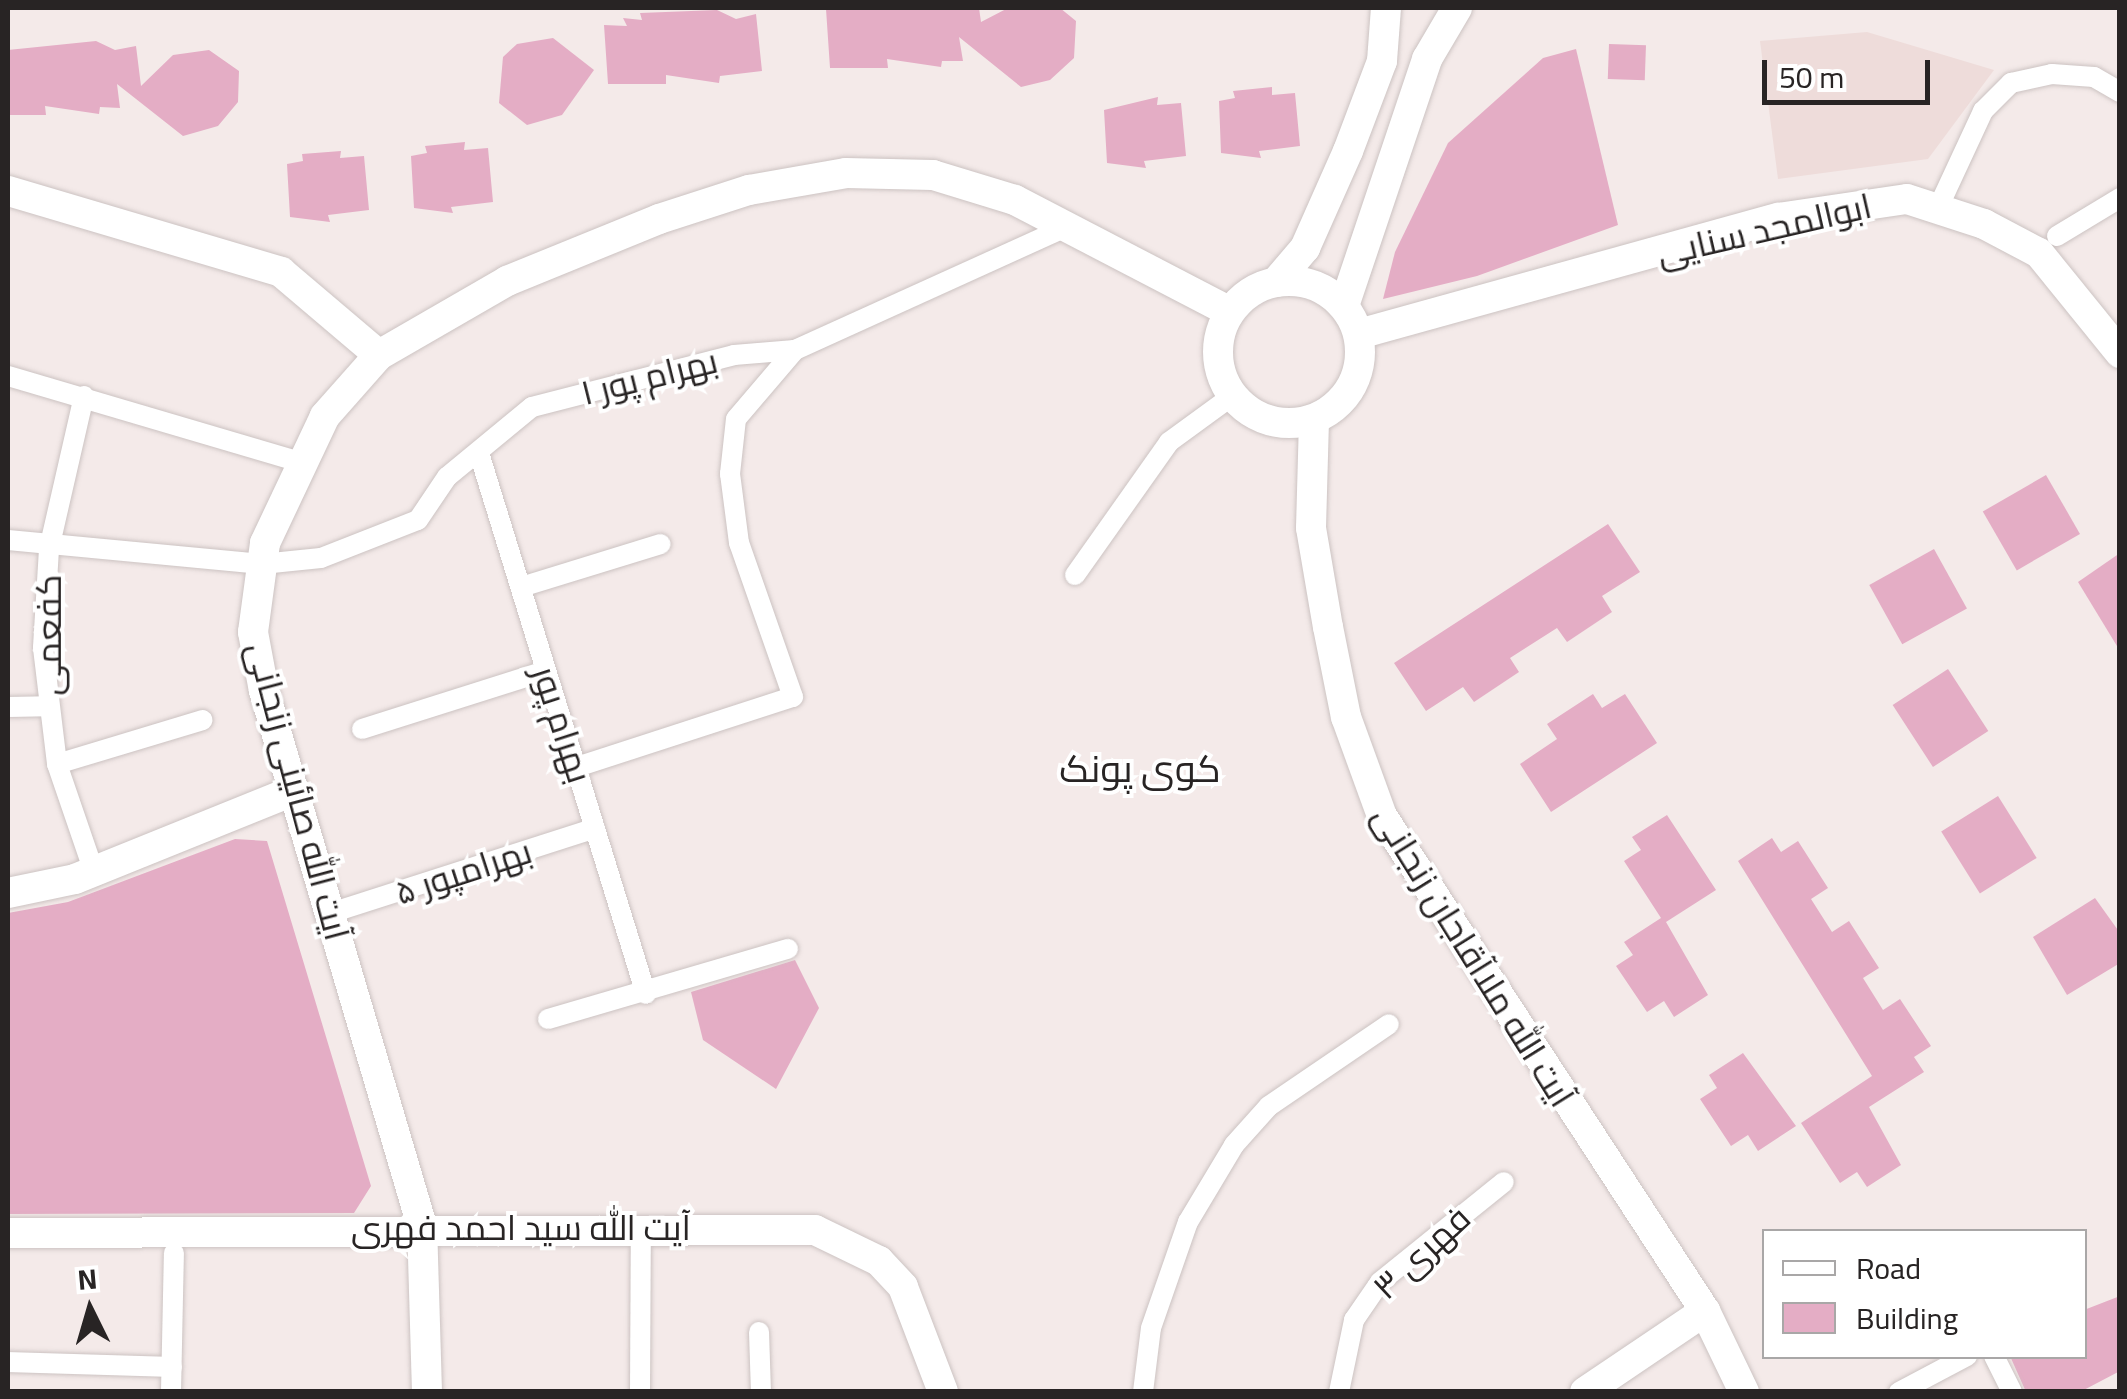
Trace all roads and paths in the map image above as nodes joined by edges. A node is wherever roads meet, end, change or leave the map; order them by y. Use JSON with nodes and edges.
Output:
{"nodes":[{"id":1,"x":1386,"y":8,"type":"edge"},
{"id":2,"x":1456,"y":8,"type":"edge"},
{"id":3,"x":2119,"y":92,"type":"edge"},
{"id":4,"x":8,"y":191,"type":"edge"},
{"id":5,"x":2120,"y":198,"type":"edge"},
{"id":6,"x":1938,"y":208,"type":"junction"},
{"id":7,"x":1066,"y":227,"type":"junction"},
{"id":8,"x":2057,"y":236,"type":"dead end"},
{"id":9,"x":1276,"y":282,"type":"junction"},
{"id":10,"x":1344,"y":306,"type":"junction"},
{"id":11,"x":1230,"y":312,"type":"junction"},
{"id":12,"x":1358,"y":334,"type":"junction"},
{"id":13,"x":796,"y":350,"type":"junction"},
{"id":14,"x":2120,"y":353,"type":"edge"},
{"id":15,"x":379,"y":354,"type":"junction"},
{"id":16,"x":8,"y":376,"type":"edge"},
{"id":17,"x":84,"y":396,"type":"junction"},
{"id":18,"x":1232,"y":396,"type":"junction"},
{"id":19,"x":1314,"y":420,"type":"junction"},
{"id":20,"x":479,"y":453,"type":"junction"},
{"id":21,"x":297,"y":462,"type":"junction"},
{"id":22,"x":8,"y":540,"type":"edge"},
{"id":23,"x":661,"y":544,"type":"dead end"},
{"id":24,"x":49,"y":549,"type":"junction"},
{"id":25,"x":262,"y":564,"type":"junction"},
{"id":26,"x":1075,"y":574,"type":"dead end"},
{"id":27,"x":521,"y":587,"type":"junction"},
{"id":28,"x":546,"y":671,"type":"junction"},
{"id":29,"x":8,"y":706,"type":"edge"},
{"id":30,"x":46,"y":706,"type":"junction"},
{"id":31,"x":203,"y":720,"type":"dead end"},
{"id":32,"x":362,"y":729,"type":"dead end"},
{"id":33,"x":57,"y":764,"type":"junction"},
{"id":34,"x":576,"y":767,"type":"junction"},
{"id":35,"x":296,"y":790,"type":"junction"},
{"id":36,"x":596,"y":828,"type":"junction"},
{"id":37,"x":94,"y":872,"type":"junction"},
{"id":38,"x":8,"y":893,"type":"edge"},
{"id":39,"x":331,"y":913,"type":"junction"},
{"id":40,"x":788,"y":948,"type":"dead end"},
{"id":41,"x":646,"y":994,"type":"junction"},
{"id":42,"x":548,"y":1019,"type":"dead end"},
{"id":43,"x":1389,"y":1024,"type":"dead end"},
{"id":44,"x":1504,"y":1182,"type":"dead end"},
{"id":45,"x":422,"y":1226,"type":"junction"},
{"id":46,"x":641,"y":1226,"type":"junction"},
{"id":47,"x":8,"y":1233,"type":"edge"},
{"id":48,"x":174,"y":1253,"type":"dead end"},
{"id":49,"x":1705,"y":1311,"type":"junction"},
{"id":50,"x":759,"y":1332,"type":"dead end"},
{"id":51,"x":1962,"y":1359,"type":"edge"},
{"id":52,"x":1996,"y":1359,"type":"edge"},
{"id":53,"x":8,"y":1362,"type":"edge"},
{"id":54,"x":172,"y":1366,"type":"junction"},
{"id":55,"x":171,"y":1392,"type":"edge"},
{"id":56,"x":427,"y":1392,"type":"edge"},
{"id":57,"x":640,"y":1392,"type":"edge"},
{"id":58,"x":761,"y":1392,"type":"edge"},
{"id":59,"x":943,"y":1392,"type":"edge"},
{"id":60,"x":1143,"y":1392,"type":"edge"},
{"id":61,"x":1339,"y":1392,"type":"edge"},
{"id":62,"x":1585,"y":1392,"type":"edge"},
{"id":63,"x":1744,"y":1392,"type":"edge"},
{"id":64,"x":1899,"y":1392,"type":"edge"},
{"id":65,"x":2012,"y":1392,"type":"edge"}],
"edges":[{"from":1,"to":9,"type":"main road"},
{"from":2,"to":10,"type":"main road"},
{"from":3,"to":6,"type":"street"},
{"from":4,"to":15,"type":"main road"},
{"from":5,"to":8,"type":"street"},
{"from":6,"to":12,"type":"main road","name":"ابوالمجد سنایی"},
{"from":6,"to":14,"type":"main road","name":"ابوالمجد سنایی"},
{"from":7,"to":11,"type":"main road","name":"آیت الله صائینی زنجانی"},
{"from":7,"to":13,"type":"street","name":"بهرام پور ۱"},
{"from":7,"to":15,"type":"main road","name":"آیت الله صائینی زنجانی"},
{"from":9,"to":10,"type":"main road"},
{"from":9,"to":11,"type":"main road"},
{"from":10,"to":12,"type":"main road"},
{"from":11,"to":18,"type":"main road"},
{"from":12,"to":19,"type":"main road"},
{"from":13,"to":20,"type":"street","name":"بهرام پور ۱"},
{"from":13,"to":34,"type":"street"},
{"from":15,"to":21,"type":"main road","name":"آیت الله صائینی زنجانی"},
{"from":16,"to":17,"type":"street"},
{"from":17,"to":21,"type":"street"},
{"from":17,"to":24,"type":"street","name":"کفعمی"},
{"from":18,"to":19,"type":"main road"},
{"from":18,"to":26,"type":"street"},
{"from":19,"to":49,"type":"main road","name":"آیت الله ملاآقاجان زنجانی"},
{"from":20,"to":25,"type":"street","name":"بهرام پور ۱"},
{"from":20,"to":27,"type":"street","name":"بهرام پور"},
{"from":21,"to":25,"type":"main road","name":"آیت الله صائینی زنجانی"},
{"from":22,"to":24,"type":"street","name":"بهرام پور ۱"},
{"from":23,"to":27,"type":"street"},
{"from":24,"to":25,"type":"street","name":"بهرام پور ۱"},
{"from":24,"to":30,"type":"street","name":"کفعمی"},
{"from":25,"to":35,"type":"main road","name":"آیت الله صائینی زنجانی"},
{"from":27,"to":28,"type":"street","name":"بهرام پور"},
{"from":28,"to":32,"type":"street"},
{"from":28,"to":34,"type":"street","name":"بهرام پور"},
{"from":29,"to":30,"type":"street"},
{"from":30,"to":33,"type":"street","name":"کفعمی"},
{"from":31,"to":33,"type":"street"},
{"from":33,"to":37,"type":"street","name":"کفعمی"},
{"from":34,"to":36,"type":"street","name":"بهرام پور"},
{"from":35,"to":37,"type":"main road"},
{"from":35,"to":39,"type":"main road","name":"آیت الله صائینی زنجانی"},
{"from":36,"to":39,"type":"street","name":"بهرامپور ۵"},
{"from":36,"to":41,"type":"street","name":"بهرام پور"},
{"from":37,"to":38,"type":"main road"},
{"from":39,"to":45,"type":"main road","name":"آیت الله صائینی زنجانی"},
{"from":40,"to":41,"type":"street"},
{"from":41,"to":42,"type":"street"},
{"from":43,"to":60,"type":"street"},
{"from":44,"to":61,"type":"street","name":"فهری ۳"},
{"from":45,"to":46,"type":"main road","name":"آیت الله سید احمد فهری"},
{"from":45,"to":47,"type":"main road","name":"آیت الله سید احمد فهری"},
{"from":45,"to":56,"type":"main road","name":"آیت الله صائینی زنجانی"},
{"from":46,"to":57,"type":"street"},
{"from":46,"to":59,"type":"main road","name":"آیت الله سید احمد فهری"},
{"from":48,"to":54,"type":"street"},
{"from":49,"to":62,"type":"main road"},
{"from":49,"to":63,"type":"main road","name":"آیت الله ملاآقاجان زنجانی"},
{"from":50,"to":58,"type":"street"},
{"from":51,"to":64,"type":"street"},
{"from":52,"to":65,"type":"street"},
{"from":53,"to":54,"type":"street"},
{"from":54,"to":55,"type":"street"}]}
